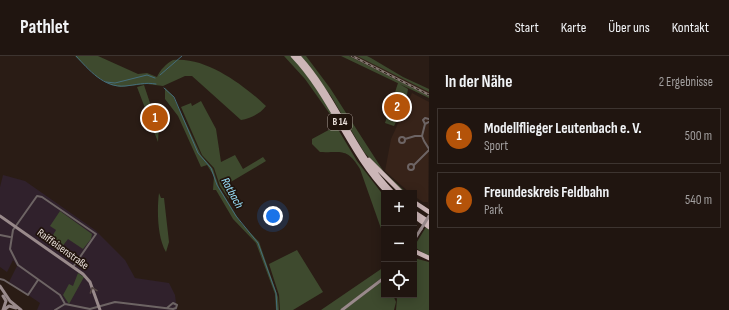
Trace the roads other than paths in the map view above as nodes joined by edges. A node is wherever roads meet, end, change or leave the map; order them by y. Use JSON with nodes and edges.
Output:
{"nodes":[{"id":1,"x":293,"y":56,"type":"edge"},
{"id":2,"x":298,"y":56,"type":"edge"},
{"id":3,"x":429,"y":119,"type":"edge"},
{"id":4,"x":429,"y":122,"type":"edge"},
{"id":5,"x":425,"y":124,"type":"junction"},
{"id":6,"x":422,"y":136,"type":"junction"},
{"id":7,"x":405,"y":139,"type":"dead end"},
{"id":8,"x":429,"y":149,"type":"edge"},
{"id":9,"x":361,"y":153,"type":"junction"},
{"id":10,"x":414,"y":164,"type":"dead end"},
{"id":11,"x":385,"y":190,"type":"edge"},
{"id":12,"x":390,"y":190,"type":"edge"},
{"id":13,"x":399,"y":190,"type":"edge"},
{"id":14,"x":417,"y":204,"type":"edge"},
{"id":15,"x":429,"y":212,"type":"edge"},
{"id":16,"x":417,"y":214,"type":"edge"},
{"id":17,"x":0,"y":216,"type":"edge"},
{"id":18,"x":429,"y":216,"type":"edge"},
{"id":19,"x":417,"y":218,"type":"edge"},
{"id":20,"x":429,"y":222,"type":"edge"},
{"id":21,"x":15,"y":226,"type":"junction"},
{"id":22,"x":429,"y":226,"type":"edge"},
{"id":23,"x":0,"y":235,"type":"edge"},
{"id":24,"x":417,"y":235,"type":"edge"},
{"id":25,"x":10,"y":237,"type":"junction"},
{"id":26,"x":417,"y":252,"type":"edge"},
{"id":27,"x":429,"y":258,"type":"edge"},
{"id":28,"x":73,"y":267,"type":"junction"},
{"id":29,"x":0,"y":279,"type":"edge"},
{"id":30,"x":38,"y":280,"type":"junction"},
{"id":31,"x":381,"y":280,"type":"edge"},
{"id":32,"x":0,"y":287,"type":"edge"},
{"id":33,"x":65,"y":304,"type":"junction"},
{"id":34,"x":99,"y":308,"type":"edge"},
{"id":35,"x":167,"y":308,"type":"junction"},
{"id":36,"x":3,"y":310,"type":"edge"},
{"id":37,"x":20,"y":310,"type":"edge"},
{"id":38,"x":55,"y":310,"type":"edge"},
{"id":39,"x":342,"y":310,"type":"edge"}],
"edges":[{"from":1,"to":11,"type":"highway","number":"B 14"},
{"from":2,"to":9,"type":"highway","number":"B 14"},
{"from":3,"to":5,"type":"street"},
{"from":4,"to":5,"type":"street"},
{"from":5,"to":6,"type":"street"},
{"from":6,"to":7,"type":"street"},
{"from":6,"to":8,"type":"street"},
{"from":8,"to":10,"type":"street"},
{"from":9,"to":12,"type":"highway","number":"B 14"},
{"from":9,"to":13,"type":"highway"},
{"from":14,"to":15,"type":"highway"},
{"from":16,"to":20,"type":"highway"},
{"from":17,"to":21,"type":"main road","name":"Raiffeisenstraße"},
{"from":18,"to":24,"type":"main road","bridge":true},
{"from":19,"to":22,"type":"highway"},
{"from":21,"to":25,"type":"street"},
{"from":21,"to":28,"type":"main road","name":"Raiffeisenstraße"},
{"from":21,"to":28,"type":"street"},
{"from":23,"to":25,"type":"street"},
{"from":25,"to":30,"type":"street"},
{"from":26,"to":27,"type":"highway"},
{"from":34,"to":28,"type":"main road","name":"Raiffeisenstraße","one_way":true},
{"from":29,"to":30,"type":"street"},
{"from":30,"to":33,"type":"street"},
{"from":31,"to":39,"type":"main road"},
{"from":32,"to":36,"type":"main road"},
{"from":32,"to":37,"type":"main road"},
{"from":33,"to":34,"type":"street"},
{"from":33,"to":38,"type":"street"},
{"from":34,"to":35,"type":"street"},
{"from":35,"to":35,"type":"street"},
{"from":36,"to":37,"type":"main road"}]}
